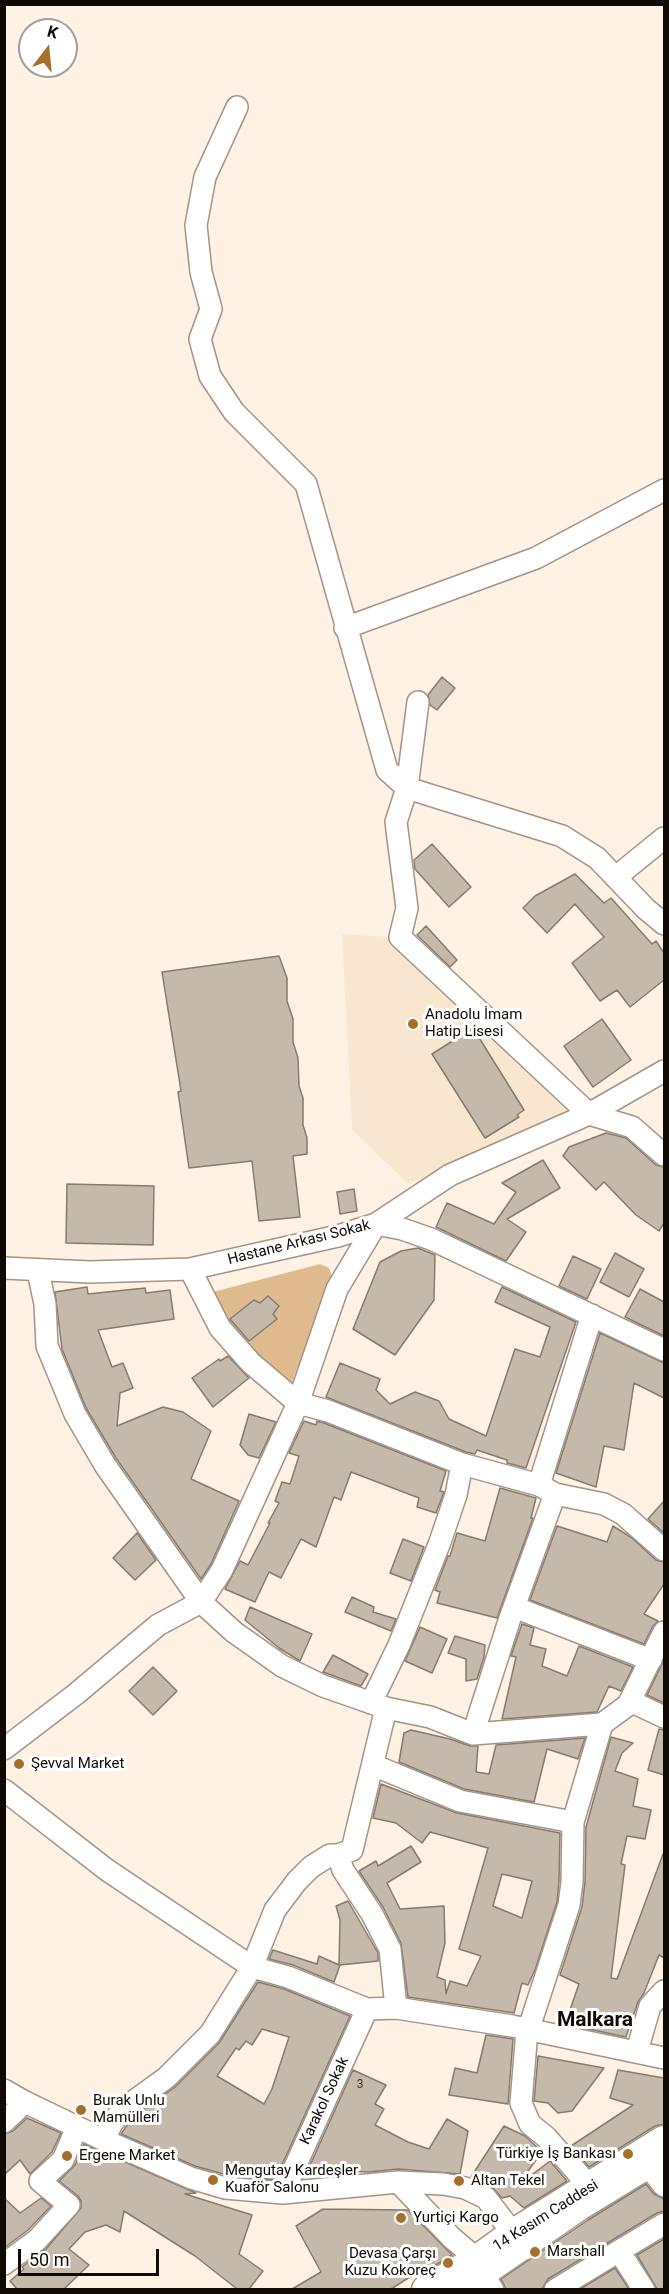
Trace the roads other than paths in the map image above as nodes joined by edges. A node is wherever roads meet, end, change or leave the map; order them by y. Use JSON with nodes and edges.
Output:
{"nodes":[{"id":1,"x":237,"y":107,"type":"dead end"},
{"id":2,"x":664,"y":490,"type":"edge"},
{"id":3,"x":345,"y":628,"type":"junction"},
{"id":4,"x":418,"y":702,"type":"dead end"},
{"id":5,"x":407,"y":788,"type":"junction"},
{"id":6,"x":664,"y":838,"type":"edge"},
{"id":7,"x":616,"y":877,"type":"junction"},
{"id":8,"x":664,"y":924,"type":"edge"},
{"id":9,"x":664,"y":1071,"type":"edge"},
{"id":10,"x":589,"y":1113,"type":"junction"},
{"id":11,"x":664,"y":1155,"type":"edge"},
{"id":12,"x":376,"y":1224,"type":"junction"},
{"id":13,"x":4,"y":1268,"type":"edge"},
{"id":14,"x":190,"y":1269,"type":"junction"},
{"id":15,"x":38,"y":1271,"type":"junction"},
{"id":16,"x":592,"y":1315,"type":"junction"},
{"id":17,"x":664,"y":1350,"type":"edge"},
{"id":18,"x":298,"y":1403,"type":"junction"},
{"id":19,"x":462,"y":1464,"type":"junction"},
{"id":20,"x":547,"y":1490,"type":"junction"},
{"id":21,"x":664,"y":1550,"type":"edge"},
{"id":22,"x":201,"y":1602,"type":"junction"},
{"id":23,"x":514,"y":1607,"type":"junction"},
{"id":24,"x":664,"y":1632,"type":"edge"},
{"id":25,"x":651,"y":1660,"type":"junction"},
{"id":26,"x":630,"y":1701,"type":"junction"},
{"id":27,"x":378,"y":1706,"type":"junction"},
{"id":28,"x":664,"y":1718,"type":"edge"},
{"id":29,"x":602,"y":1724,"type":"junction"},
{"id":30,"x":473,"y":1734,"type":"junction"},
{"id":31,"x":4,"y":1749,"type":"edge"},
{"id":32,"x":373,"y":1765,"type":"junction"},
{"id":33,"x":4,"y":1790,"type":"edge"},
{"id":34,"x":573,"y":1822,"type":"junction"},
{"id":35,"x":338,"y":1855,"type":"junction"},
{"id":36,"x":252,"y":1967,"type":"junction"},
{"id":37,"x":663,"y":1993,"type":"edge"},
{"id":38,"x":396,"y":2008,"type":"junction"},
{"id":39,"x":367,"y":2009,"type":"junction"},
{"id":40,"x":664,"y":2022,"type":"edge"},
{"id":41,"x":528,"y":2030,"type":"junction"},
{"id":42,"x":637,"y":2051,"type":"junction"},
{"id":43,"x":664,"y":2058,"type":"edge"},
{"id":44,"x":4,"y":2090,"type":"edge"},
{"id":45,"x":25,"y":2102,"type":"junction"},
{"id":46,"x":4,"y":2122,"type":"edge"},
{"id":47,"x":77,"y":2127,"type":"junction"},
{"id":48,"x":104,"y":2140,"type":"junction"},
{"id":49,"x":664,"y":2141,"type":"edge"},
{"id":50,"x":657,"y":2162,"type":"edge"},
{"id":51,"x":398,"y":2182,"type":"junction"},
{"id":52,"x":664,"y":2186,"type":"edge"},
{"id":53,"x":591,"y":2188,"type":"junction"},
{"id":54,"x":283,"y":2193,"type":"junction"},
{"id":55,"x":664,"y":2224,"type":"edge"},
{"id":56,"x":519,"y":2242,"type":"junction"},
{"id":57,"x":619,"y":2251,"type":"junction"},
{"id":58,"x":4,"y":2264,"type":"edge"},
{"id":59,"x":485,"y":2275,"type":"edge"},
{"id":60,"x":427,"y":2289,"type":"edge"},
{"id":61,"x":459,"y":2289,"type":"edge"},
{"id":62,"x":555,"y":2289,"type":"edge"},
{"id":63,"x":644,"y":2289,"type":"edge"}],
"edges":[{"from":1,"to":3,"type":"street"},
{"from":2,"to":3,"type":"street"},
{"from":3,"to":5,"type":"street"},
{"from":4,"to":5,"type":"street"},
{"from":5,"to":7,"type":"street"},
{"from":5,"to":10,"type":"street"},
{"from":6,"to":7,"type":"street"},
{"from":7,"to":8,"type":"street"},
{"from":9,"to":10,"type":"street","name":"Hastane Arkası Sokak"},
{"from":10,"to":11,"type":"street"},
{"from":10,"to":12,"type":"street","name":"Hastane Arkası Sokak"},
{"from":12,"to":14,"type":"street","name":"Hastane Arkası Sokak"},
{"from":12,"to":16,"type":"street"},
{"from":12,"to":18,"type":"street"},
{"from":13,"to":15,"type":"street","name":"Hastane Arkası Sokak"},
{"from":14,"to":15,"type":"street","name":"Hastane Arkası Sokak"},
{"from":14,"to":18,"type":"street"},
{"from":15,"to":22,"type":"street"},
{"from":16,"to":17,"type":"street"},
{"from":16,"to":20,"type":"street"},
{"from":18,"to":19,"type":"street"},
{"from":18,"to":22,"type":"street"},
{"from":19,"to":20,"type":"street"},
{"from":19,"to":27,"type":"street"},
{"from":20,"to":21,"type":"street"},
{"from":20,"to":23,"type":"street"},
{"from":22,"to":27,"type":"street"},
{"from":22,"to":31,"type":"street"},
{"from":23,"to":25,"type":"street"},
{"from":23,"to":30,"type":"street"},
{"from":24,"to":25,"type":"street"},
{"from":25,"to":26,"type":"street"},
{"from":26,"to":28,"type":"street"},
{"from":26,"to":29,"type":"street"},
{"from":27,"to":30,"type":"street"},
{"from":27,"to":32,"type":"street"},
{"from":29,"to":30,"type":"street"},
{"from":29,"to":34,"type":"street"},
{"from":32,"to":34,"type":"street"},
{"from":32,"to":35,"type":"street"},
{"from":33,"to":36,"type":"street"},
{"from":34,"to":41,"type":"street"},
{"from":35,"to":36,"type":"street"},
{"from":35,"to":38,"type":"street"},
{"from":36,"to":39,"type":"street"},
{"from":36,"to":48,"type":"street"},
{"from":37,"to":40,"type":"street"},
{"from":37,"to":42,"type":"street"},
{"from":38,"to":39,"type":"street"},
{"from":38,"to":41,"type":"street"},
{"from":39,"to":54,"type":"street","name":"Karakol Sokak"},
{"from":41,"to":42,"type":"street"},
{"from":41,"to":53,"type":"street"},
{"from":42,"to":43,"type":"street"},
{"from":44,"to":45,"type":"street"},
{"from":45,"to":46,"type":"street"},
{"from":45,"to":47,"type":"street"},
{"from":47,"to":48,"type":"street"},
{"from":47,"to":58,"type":"street"},
{"from":48,"to":54,"type":"street"},
{"from":49,"to":53,"type":"street","name":"14 Kasım Caddesi"},
{"from":50,"to":52,"type":"street"},
{"from":50,"to":56,"type":"street","name":"14 Kasım Caddesi"},
{"from":51,"to":54,"type":"street"},
{"from":51,"to":56,"type":"street"},
{"from":51,"to":59,"type":"street"},
{"from":53,"to":56,"type":"street","name":"14 Kasım Caddesi"},
{"from":55,"to":57,"type":"street"},
{"from":56,"to":59,"type":"street","name":"14 Kasım Caddesi"},
{"from":57,"to":62,"type":"street"},
{"from":57,"to":63,"type":"street"},
{"from":59,"to":60,"type":"street","name":"14 Kasım Caddesi"},
{"from":59,"to":61,"type":"street","name":"14 Kasım Caddesi"}]}
